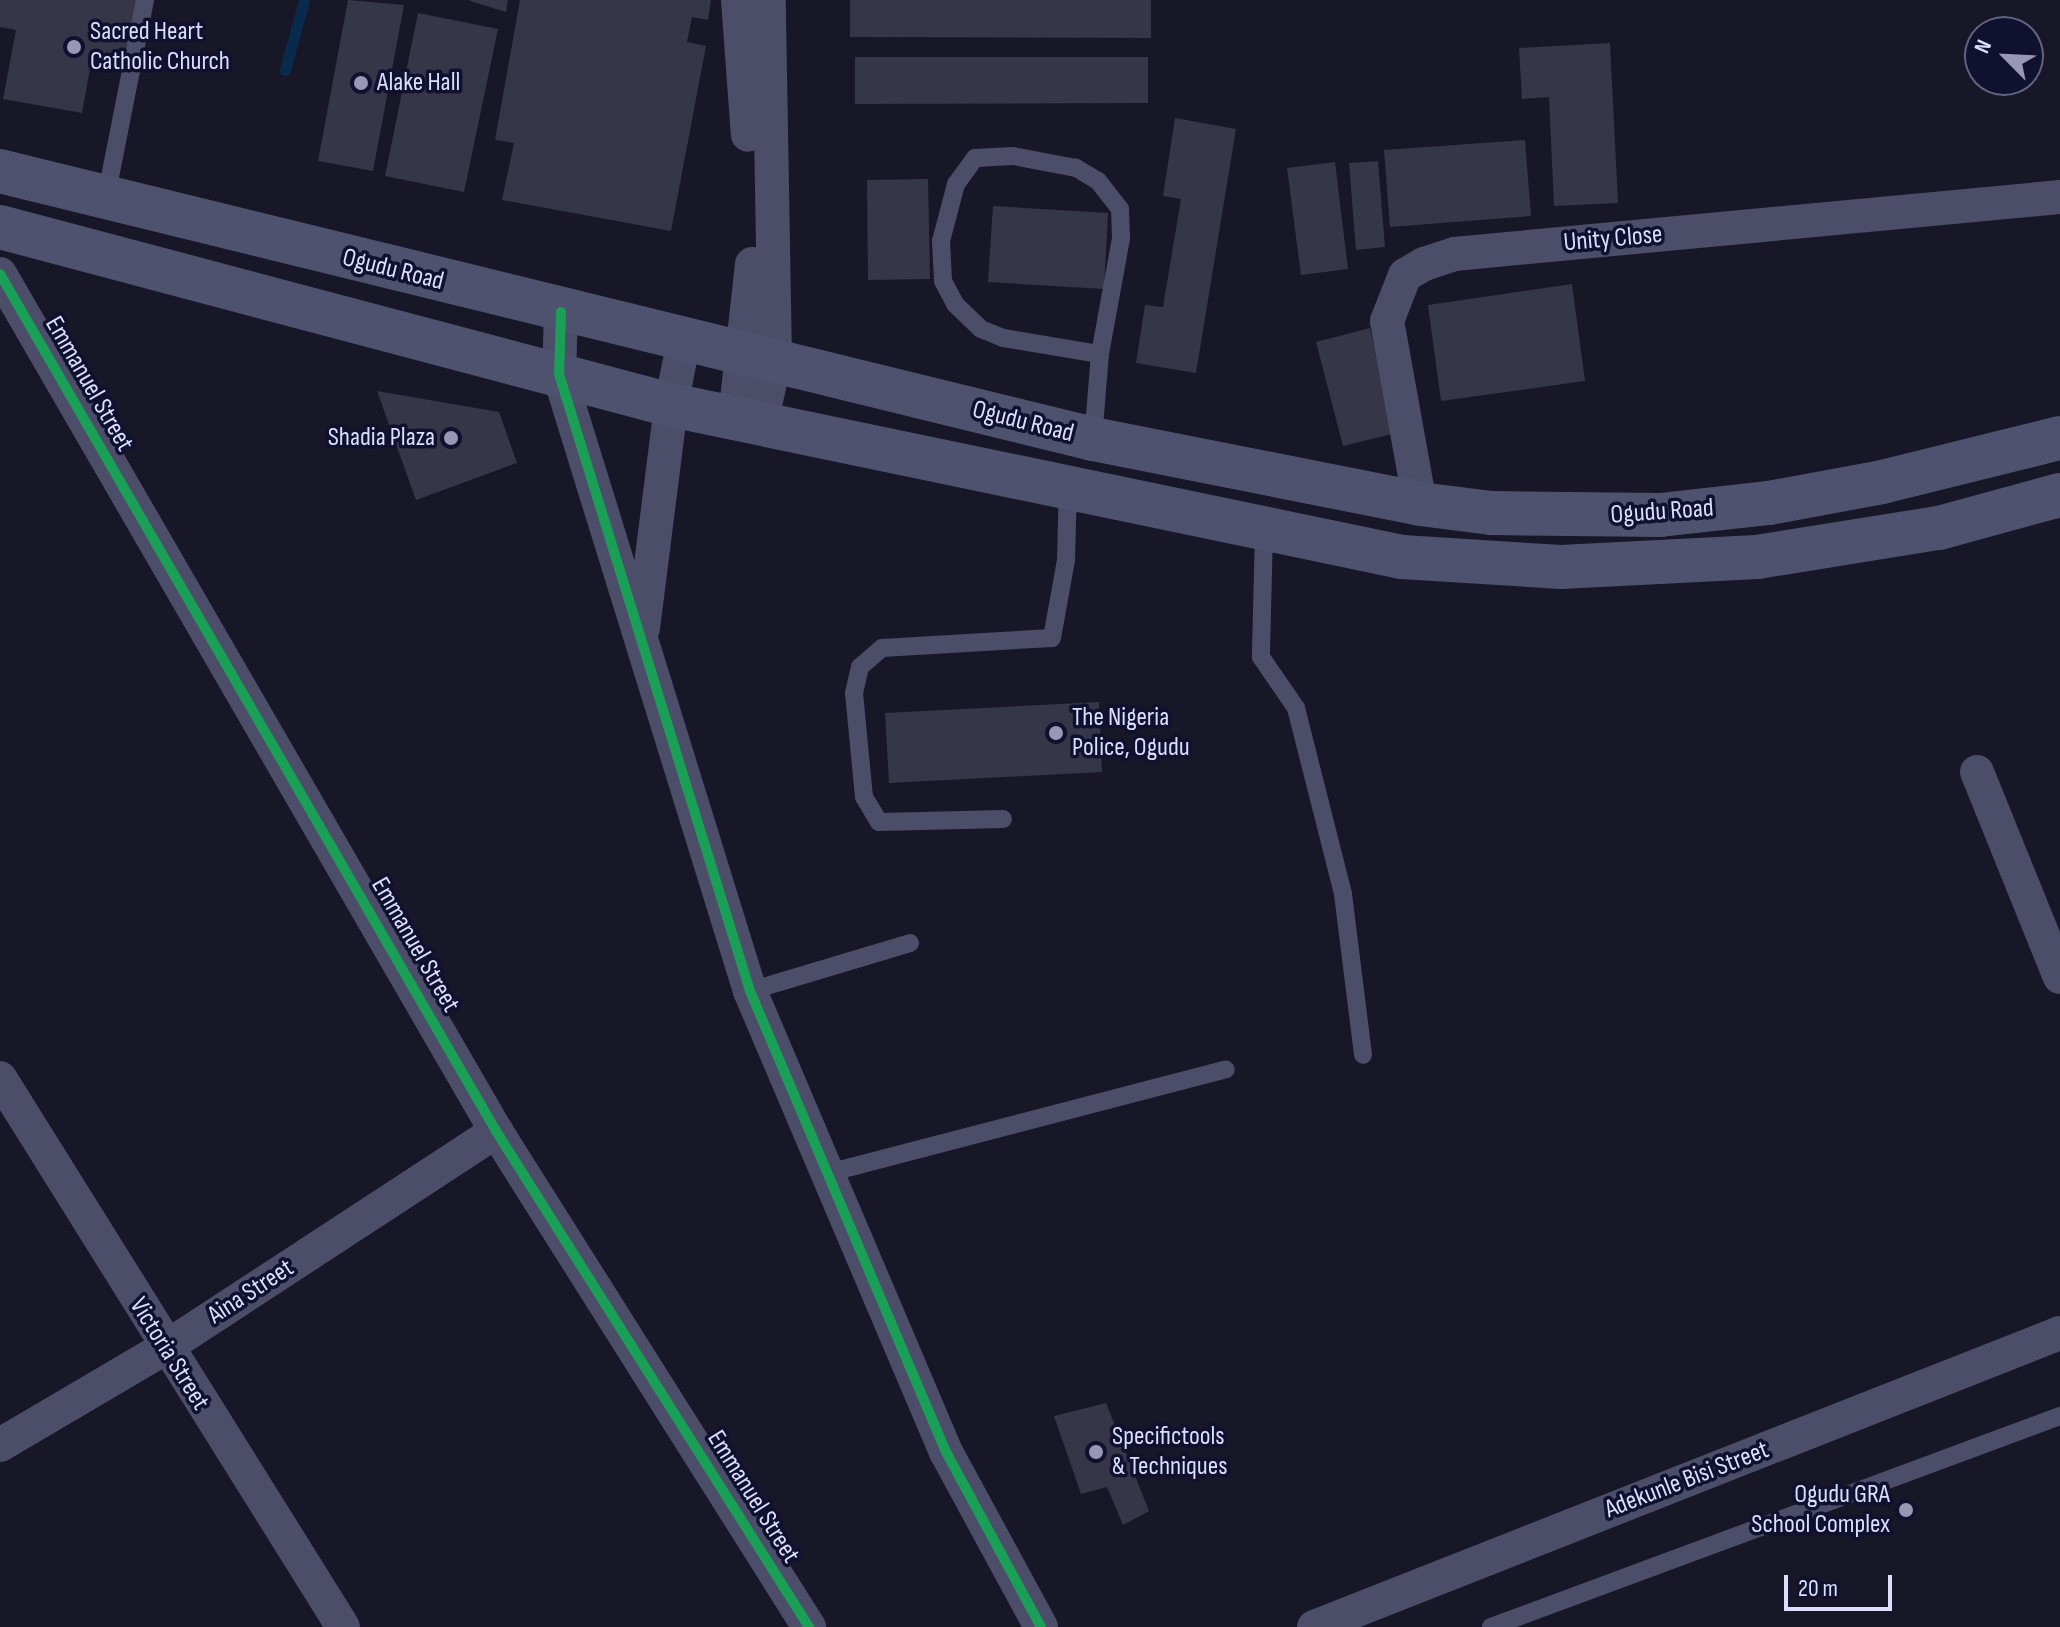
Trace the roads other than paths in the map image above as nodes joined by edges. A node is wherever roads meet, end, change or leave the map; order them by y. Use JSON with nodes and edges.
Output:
{"nodes":[{"id":1,"x":145,"y":0,"type":"edge"},
{"id":2,"x":738,"y":0,"type":"edge"},
{"id":3,"x":769,"y":0,"type":"edge"},
{"id":4,"x":0,"y":171,"type":"edge"},
{"id":5,"x":106,"y":197,"type":"junction"},
{"id":6,"x":2060,"y":197,"type":"edge"},
{"id":7,"x":0,"y":227,"type":"edge"},
{"id":8,"x":0,"y":274,"type":"edge"},
{"id":9,"x":561,"y":312,"type":"junction"},
{"id":10,"x":684,"y":340,"type":"junction"},
{"id":11,"x":1100,"y":354,"type":"junction"},
{"id":12,"x":760,"y":357,"type":"junction"},
{"id":13,"x":559,"y":374,"type":"junction"},
{"id":14,"x":671,"y":405,"type":"junction"},
{"id":15,"x":748,"y":420,"type":"junction"},
{"id":16,"x":2060,"y":438,"type":"edge"},
{"id":17,"x":1093,"y":439,"type":"junction"},
{"id":18,"x":1068,"y":486,"type":"junction"},
{"id":19,"x":2060,"y":495,"type":"edge"},
{"id":20,"x":1420,"y":504,"type":"junction"},
{"id":21,"x":1264,"y":530,"type":"junction"},
{"id":22,"x":641,"y":640,"type":"junction"},
{"id":23,"x":1977,"y":772,"type":"dead end"},
{"id":24,"x":1003,"y":819,"type":"dead end"},
{"id":25,"x":910,"y":943,"type":"dead end"},
{"id":26,"x":2060,"y":977,"type":"edge"},
{"id":27,"x":750,"y":991,"type":"junction"},
{"id":28,"x":1363,"y":1055,"type":"dead end"},
{"id":29,"x":1226,"y":1069,"type":"dead end"},
{"id":30,"x":0,"y":1078,"type":"edge"},
{"id":31,"x":496,"y":1131,"type":"junction"},
{"id":32,"x":828,"y":1173,"type":"junction"},
{"id":33,"x":2060,"y":1333,"type":"edge"},
{"id":34,"x":165,"y":1348,"type":"junction"},
{"id":35,"x":2060,"y":1416,"type":"edge"},
{"id":36,"x":0,"y":1445,"type":"edge"},
{"id":37,"x":343,"y":1627,"type":"edge"},
{"id":38,"x":809,"y":1627,"type":"edge"},
{"id":39,"x":1041,"y":1627,"type":"edge"},
{"id":40,"x":1314,"y":1627,"type":"edge"},
{"id":41,"x":1491,"y":1627,"type":"edge"}],
"edges":[{"from":1,"to":5,"type":"lane"},
{"from":2,"to":12,"type":"street"},
{"from":3,"to":12,"type":"street"},
{"from":4,"to":5,"type":"main road","name":"Ogudu Road"},
{"from":5,"to":9,"type":"main road","name":"Ogudu Road"},
{"from":6,"to":20,"type":"street","name":"Unity Close"},
{"from":7,"to":13,"type":"main road","name":"Ogudu Road"},
{"from":8,"to":31,"type":"street","name":"Emmanuel Street"},
{"from":9,"to":10,"type":"main road","name":"Ogudu Road"},
{"from":9,"to":13,"type":"street"},
{"from":10,"to":12,"type":"main road","name":"Ogudu Road"},
{"from":10,"to":14,"type":"street"},
{"from":11,"to":11,"type":"lane"},
{"from":11,"to":17,"type":"lane"},
{"from":12,"to":15,"type":"street"},
{"from":12,"to":17,"type":"main road","name":"Ogudu Road"},
{"from":13,"to":14,"type":"main road","name":"Ogudu Road"},
{"from":13,"to":22,"type":"street"},
{"from":14,"to":15,"type":"main road","name":"Ogudu Road"},
{"from":14,"to":22,"type":"street"},
{"from":15,"to":18,"type":"main road","name":"Ogudu Road"},
{"from":16,"to":20,"type":"main road","name":"Ogudu Road"},
{"from":17,"to":20,"type":"main road","name":"Ogudu Road"},
{"from":18,"to":21,"type":"main road","name":"Ogudu Road"},
{"from":18,"to":24,"type":"lane"},
{"from":19,"to":21,"type":"main road","name":"Ogudu Road"},
{"from":21,"to":28,"type":"lane"},
{"from":22,"to":27,"type":"street"},
{"from":23,"to":26,"type":"street"},
{"from":25,"to":27,"type":"lane"},
{"from":27,"to":32,"type":"street"},
{"from":29,"to":32,"type":"lane"},
{"from":30,"to":34,"type":"street","name":"Victoria Street"},
{"from":31,"to":34,"type":"street","name":"Aina Street"},
{"from":31,"to":38,"type":"street","name":"Emmanuel Street"},
{"from":32,"to":39,"type":"street"},
{"from":33,"to":40,"type":"street","name":"Adekunle Bisi Street"},
{"from":34,"to":36,"type":"street","name":"Aina Street"},
{"from":34,"to":37,"type":"street","name":"Victoria Street"},
{"from":35,"to":41,"type":"lane"}]}
